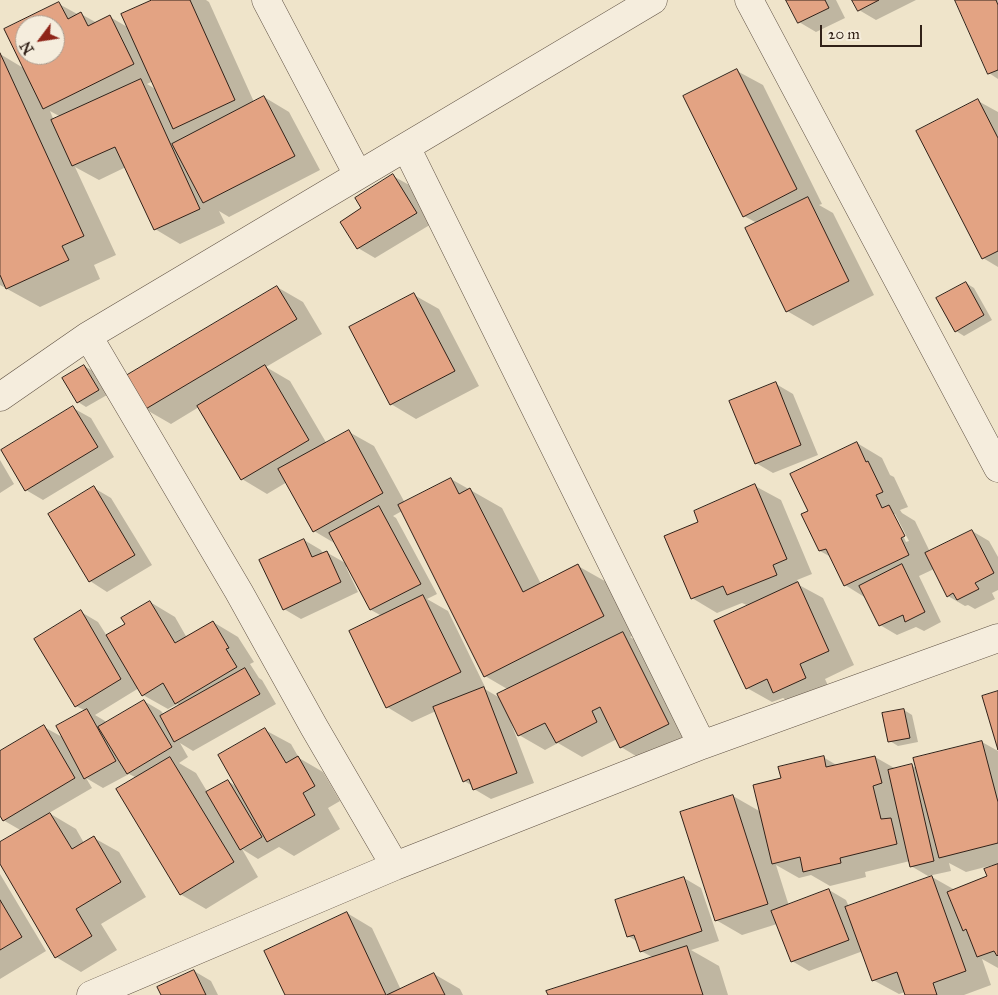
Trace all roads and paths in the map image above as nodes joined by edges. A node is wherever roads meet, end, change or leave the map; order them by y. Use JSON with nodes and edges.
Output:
{"nodes":[{"id":1,"x":266,"y":0,"type":"edge"},
{"id":2,"x":653,"y":0,"type":"edge"},
{"id":3,"x":749,"y":0,"type":"edge"},
{"id":4,"x":406,"y":147,"type":"junction"},
{"id":5,"x":358,"y":175,"type":"junction"},
{"id":6,"x":88,"y":336,"type":"junction"},
{"id":7,"x":0,"y":397,"type":"edge"},
{"id":8,"x":998,"y":468,"type":"edge"},
{"id":9,"x":998,"y":638,"type":"edge"},
{"id":10,"x":702,"y":745,"type":"junction"},
{"id":11,"x":395,"y":866,"type":"junction"},
{"id":12,"x":91,"y":995,"type":"edge"}],
"edges":[{"from":1,"to":5,"type":"street"},
{"from":2,"to":4,"type":"street"},
{"from":3,"to":8,"type":"street"},
{"from":4,"to":5,"type":"street"},
{"from":4,"to":10,"type":"street"},
{"from":5,"to":6,"type":"street"},
{"from":6,"to":7,"type":"street"},
{"from":6,"to":11,"type":"street"},
{"from":9,"to":10,"type":"street"},
{"from":10,"to":11,"type":"street"},
{"from":11,"to":12,"type":"street"}]}
